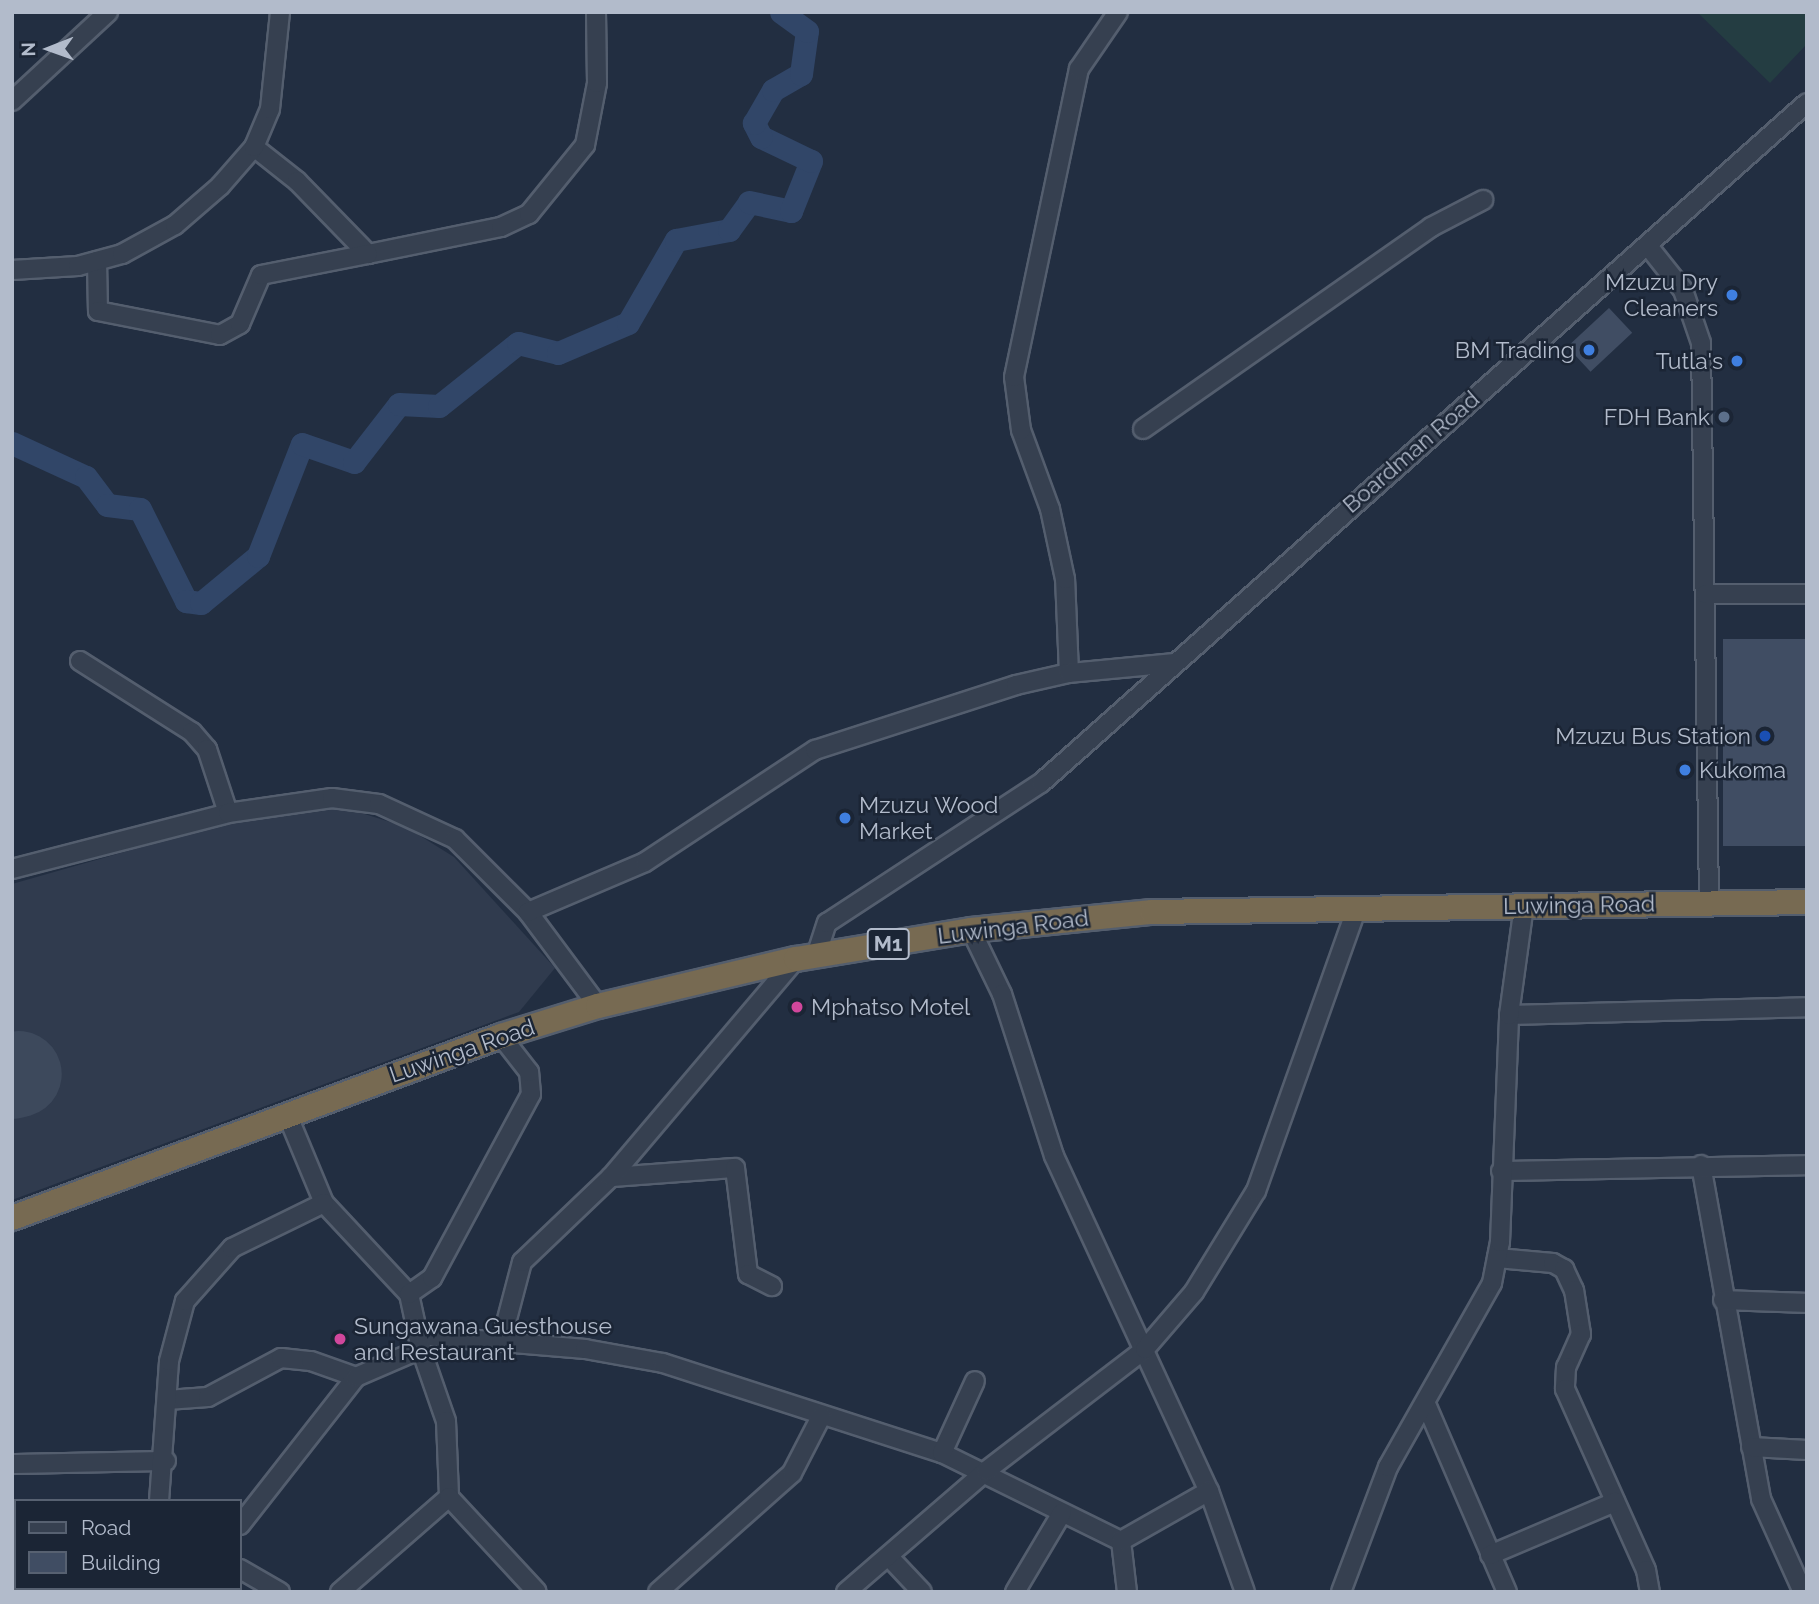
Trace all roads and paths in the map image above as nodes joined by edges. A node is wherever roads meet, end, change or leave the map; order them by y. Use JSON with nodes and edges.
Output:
{"nodes":[{"id":1,"x":108,"y":12,"type":"edge"},
{"id":2,"x":280,"y":12,"type":"edge"},
{"id":3,"x":596,"y":12,"type":"edge"},
{"id":4,"x":1118,"y":12,"type":"edge"},
{"id":5,"x":12,"y":101,"type":"edge"},
{"id":6,"x":1807,"y":103,"type":"edge"},
{"id":7,"x":254,"y":147,"type":"junction"},
{"id":8,"x":1483,"y":200,"type":"dead end"},
{"id":9,"x":1648,"y":246,"type":"junction"},
{"id":10,"x":368,"y":254,"type":"junction"},
{"id":11,"x":97,"y":261,"type":"junction"},
{"id":12,"x":12,"y":270,"type":"edge"},
{"id":13,"x":1143,"y":429,"type":"dead end"},
{"id":14,"x":1706,"y":594,"type":"junction"},
{"id":15,"x":1807,"y":594,"type":"edge"},
{"id":16,"x":80,"y":661,"type":"dead end"},
{"id":17,"x":1174,"y":663,"type":"junction"},
{"id":18,"x":1069,"y":673,"type":"junction"},
{"id":19,"x":228,"y":813,"type":"junction"},
{"id":20,"x":12,"y":869,"type":"edge"},
{"id":21,"x":1807,"y":902,"type":"edge"},
{"id":22,"x":1709,"y":903,"type":"junction"},
{"id":23,"x":1524,"y":905,"type":"junction"},
{"id":24,"x":1357,"y":907,"type":"junction"},
{"id":25,"x":528,"y":912,"type":"junction"},
{"id":26,"x":971,"y":930,"type":"junction"},
{"id":27,"x":806,"y":957,"type":"junction"},
{"id":28,"x":598,"y":1006,"type":"junction"},
{"id":29,"x":1807,"y":1007,"type":"edge"},
{"id":30,"x":1509,"y":1015,"type":"junction"},
{"id":31,"x":501,"y":1035,"type":"junction"},
{"id":32,"x":287,"y":1114,"type":"junction"},
{"id":33,"x":1701,"y":1165,"type":"junction"},
{"id":34,"x":1807,"y":1165,"type":"edge"},
{"id":35,"x":1501,"y":1171,"type":"junction"},
{"id":36,"x":611,"y":1177,"type":"junction"},
{"id":37,"x":324,"y":1203,"type":"junction"},
{"id":38,"x":12,"y":1218,"type":"edge"},
{"id":39,"x":1497,"y":1258,"type":"junction"},
{"id":40,"x":772,"y":1286,"type":"dead end"},
{"id":41,"x":409,"y":1294,"type":"junction"},
{"id":42,"x":1723,"y":1300,"type":"junction"},
{"id":43,"x":1807,"y":1303,"type":"edge"},
{"id":44,"x":419,"y":1342,"type":"junction"},
{"id":45,"x":501,"y":1342,"type":"junction"},
{"id":46,"x":1146,"y":1349,"type":"junction"},
{"id":47,"x":356,"y":1377,"type":"junction"},
{"id":48,"x":975,"y":1381,"type":"dead end"},
{"id":49,"x":167,"y":1400,"type":"junction"},
{"id":50,"x":1426,"y":1404,"type":"junction"},
{"id":51,"x":822,"y":1415,"type":"junction"},
{"id":52,"x":1751,"y":1447,"type":"junction"},
{"id":53,"x":1807,"y":1450,"type":"edge"},
{"id":54,"x":942,"y":1453,"type":"junction"},
{"id":55,"x":166,"y":1461,"type":"junction"},
{"id":56,"x":12,"y":1464,"type":"edge"},
{"id":57,"x":986,"y":1471,"type":"junction"},
{"id":58,"x":1209,"y":1491,"type":"junction"},
{"id":59,"x":449,"y":1497,"type":"junction"},
{"id":60,"x":159,"y":1499,"type":"edge"},
{"id":61,"x":1615,"y":1502,"type":"junction"},
{"id":62,"x":1062,"y":1513,"type":"junction"},
{"id":63,"x":242,"y":1522,"type":"edge"},
{"id":64,"x":1121,"y":1542,"type":"junction"},
{"id":65,"x":1490,"y":1555,"type":"junction"},
{"id":66,"x":889,"y":1556,"type":"junction"},
{"id":67,"x":242,"y":1570,"type":"edge"},
{"id":68,"x":280,"y":1592,"type":"edge"},
{"id":69,"x":340,"y":1592,"type":"edge"},
{"id":70,"x":537,"y":1592,"type":"edge"},
{"id":71,"x":658,"y":1592,"type":"edge"},
{"id":72,"x":846,"y":1592,"type":"edge"},
{"id":73,"x":922,"y":1592,"type":"edge"},
{"id":74,"x":1015,"y":1592,"type":"edge"},
{"id":75,"x":1127,"y":1592,"type":"edge"},
{"id":76,"x":1245,"y":1592,"type":"edge"},
{"id":77,"x":1341,"y":1592,"type":"edge"},
{"id":78,"x":1507,"y":1592,"type":"edge"},
{"id":79,"x":1650,"y":1592,"type":"edge"},
{"id":80,"x":1803,"y":1592,"type":"edge"}],
"edges":[{"from":1,"to":5,"type":"street"},
{"from":2,"to":7,"type":"street"},
{"from":3,"to":10,"type":"street"},
{"from":4,"to":18,"type":"street"},
{"from":6,"to":9,"type":"street","name":"Boardman Road","number":"M1"},
{"from":7,"to":10,"type":"street"},
{"from":7,"to":11,"type":"street"},
{"from":8,"to":13,"type":"street"},
{"from":9,"to":14,"type":"street"},
{"from":9,"to":17,"type":"street","name":"Boardman Road","number":"M1"},
{"from":10,"to":11,"type":"street"},
{"from":11,"to":12,"type":"street"},
{"from":14,"to":15,"type":"street"},
{"from":14,"to":22,"type":"street"},
{"from":16,"to":19,"type":"street"},
{"from":17,"to":18,"type":"street"},
{"from":17,"to":27,"type":"street","number":"M1"},
{"from":18,"to":25,"type":"street"},
{"from":19,"to":20,"type":"street"},
{"from":19,"to":25,"type":"street"},
{"from":21,"to":22,"type":"highway","name":"Luwinga Road","number":"M1"},
{"from":22,"to":23,"type":"highway","name":"Luwinga Road","number":"M1"},
{"from":23,"to":24,"type":"highway","name":"Luwinga Road","number":"M1"},
{"from":23,"to":30,"type":"street"},
{"from":24,"to":26,"type":"highway","name":"Luwinga Road","number":"M1"},
{"from":24,"to":46,"type":"street"},
{"from":25,"to":28,"type":"street"},
{"from":26,"to":27,"type":"highway","name":"Luwinga Road","number":"M1"},
{"from":26,"to":46,"type":"street"},
{"from":27,"to":28,"type":"highway","name":"Luwinga Road","number":"M1"},
{"from":27,"to":36,"type":"street"},
{"from":28,"to":31,"type":"highway","name":"Luwinga Road","number":"M1"},
{"from":29,"to":30,"type":"street"},
{"from":30,"to":35,"type":"street"},
{"from":31,"to":32,"type":"highway","name":"Luwinga Road","number":"M1"},
{"from":31,"to":41,"type":"street"},
{"from":32,"to":37,"type":"street"},
{"from":32,"to":38,"type":"highway","name":"Luwinga Road","number":"M1"},
{"from":33,"to":34,"type":"street"},
{"from":33,"to":35,"type":"street"},
{"from":33,"to":42,"type":"street"},
{"from":35,"to":39,"type":"street"},
{"from":36,"to":40,"type":"street"},
{"from":36,"to":45,"type":"street"},
{"from":37,"to":41,"type":"street"},
{"from":37,"to":49,"type":"street"},
{"from":39,"to":50,"type":"street"},
{"from":39,"to":61,"type":"street"},
{"from":41,"to":44,"type":"street"},
{"from":42,"to":43,"type":"street"},
{"from":42,"to":52,"type":"street"},
{"from":44,"to":45,"type":"street"},
{"from":44,"to":47,"type":"street"},
{"from":44,"to":59,"type":"street"},
{"from":45,"to":51,"type":"street"},
{"from":46,"to":57,"type":"street"},
{"from":46,"to":58,"type":"street"},
{"from":47,"to":49,"type":"street"},
{"from":47,"to":63,"type":"street"},
{"from":48,"to":54,"type":"street"},
{"from":49,"to":55,"type":"street"},
{"from":50,"to":65,"type":"street"},
{"from":50,"to":77,"type":"street"},
{"from":51,"to":54,"type":"street"},
{"from":51,"to":71,"type":"street"},
{"from":52,"to":53,"type":"street"},
{"from":52,"to":80,"type":"street"},
{"from":54,"to":57,"type":"street"},
{"from":55,"to":56,"type":"street"},
{"from":55,"to":60,"type":"street"},
{"from":57,"to":62,"type":"street"},
{"from":57,"to":66,"type":"street"},
{"from":58,"to":64,"type":"street"},
{"from":58,"to":76,"type":"street"},
{"from":59,"to":69,"type":"street"},
{"from":59,"to":70,"type":"street"},
{"from":61,"to":65,"type":"street"},
{"from":61,"to":79,"type":"street"},
{"from":62,"to":64,"type":"street"},
{"from":62,"to":74,"type":"street"},
{"from":64,"to":75,"type":"street"},
{"from":65,"to":78,"type":"street"},
{"from":66,"to":72,"type":"street"},
{"from":66,"to":73,"type":"street"},
{"from":67,"to":68,"type":"street"}]}
